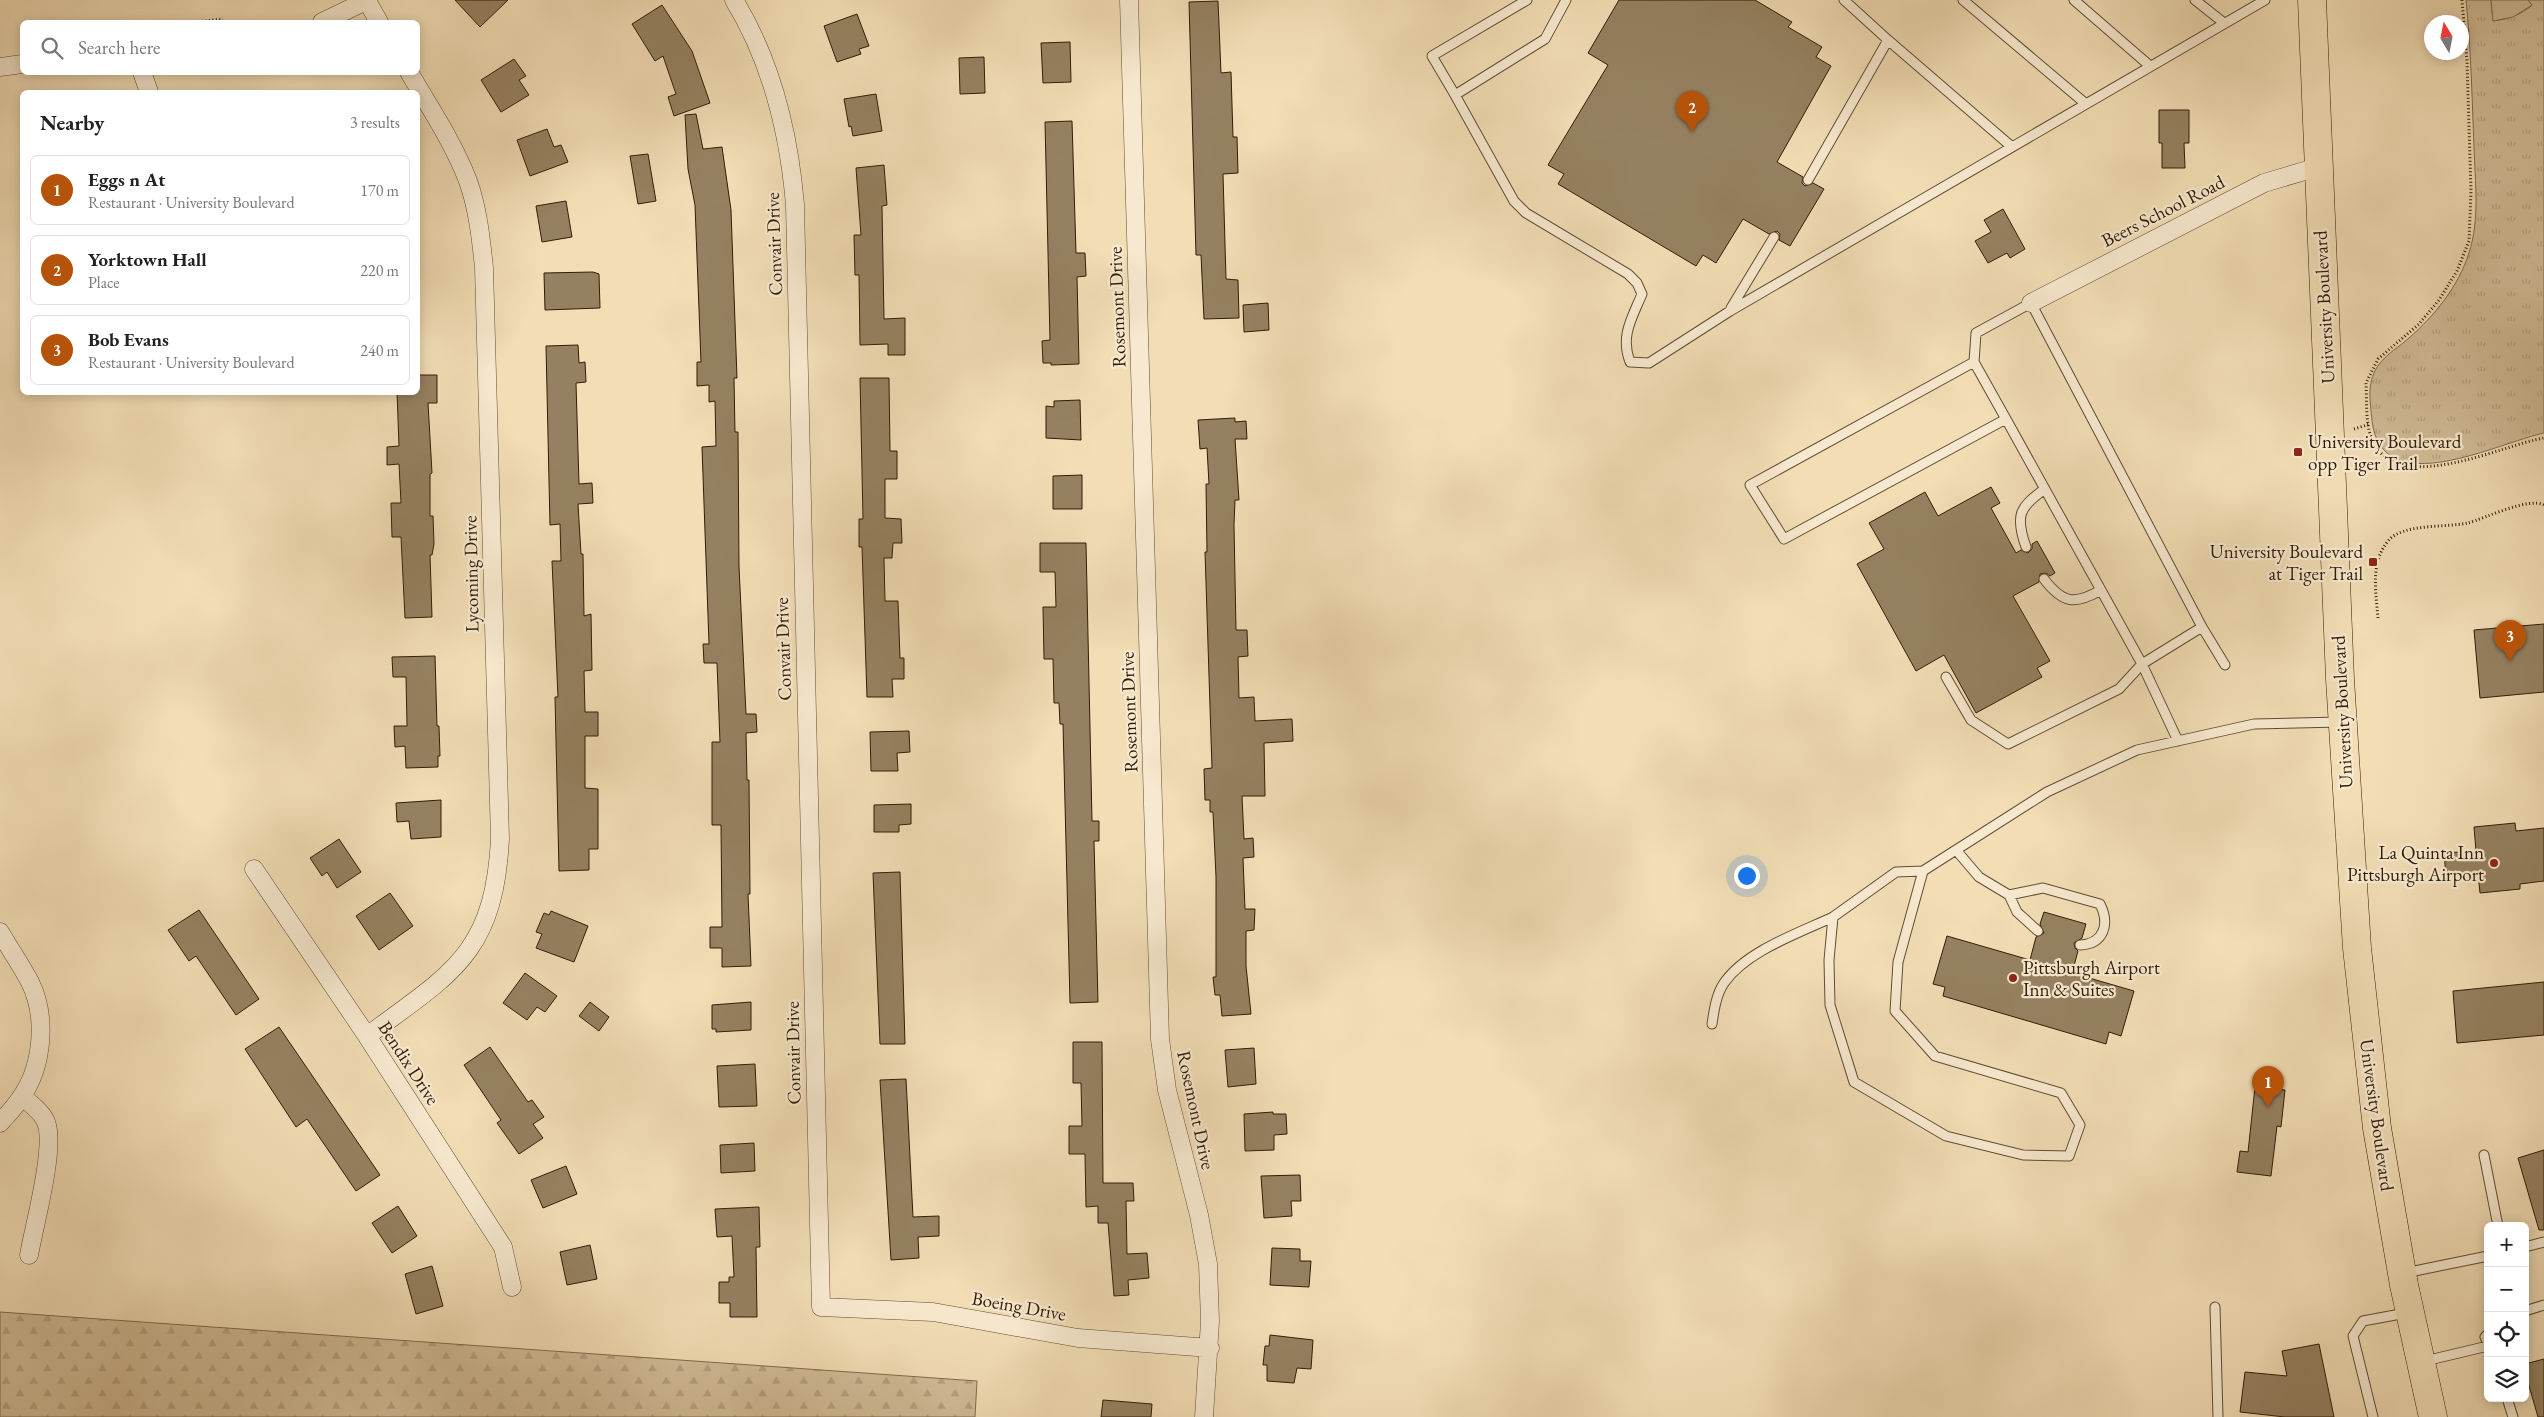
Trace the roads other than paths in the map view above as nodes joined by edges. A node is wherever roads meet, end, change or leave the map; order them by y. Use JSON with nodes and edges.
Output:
{"nodes":[{"id":1,"x":367,"y":0,"type":"edge"},
{"id":2,"x":734,"y":0,"type":"edge"},
{"id":3,"x":1129,"y":0,"type":"edge"},
{"id":4,"x":1527,"y":0,"type":"edge"},
{"id":5,"x":1566,"y":0,"type":"edge"},
{"id":6,"x":1844,"y":0,"type":"edge"},
{"id":7,"x":1964,"y":0,"type":"edge"},
{"id":8,"x":2074,"y":0,"type":"edge"},
{"id":9,"x":2195,"y":0,"type":"edge"},
{"id":10,"x":2265,"y":0,"type":"edge"},
{"id":11,"x":2312,"y":0,"type":"edge"},
{"id":12,"x":326,"y":20,"type":"edge"},
{"id":13,"x":379,"y":20,"type":"edge"},
{"id":14,"x":2224,"y":23,"type":"junction"},
{"id":15,"x":1888,"y":40,"type":"junction"},
{"id":16,"x":20,"y":64,"type":"edge"},
{"id":17,"x":2150,"y":66,"type":"junction"},
{"id":18,"x":0,"y":67,"type":"edge"},
{"id":19,"x":143,"y":75,"type":"edge"},
{"id":20,"x":411,"y":75,"type":"edge"},
{"id":21,"x":148,"y":90,"type":"edge"},
{"id":22,"x":419,"y":90,"type":"edge"},
{"id":23,"x":420,"y":91,"type":"edge"},
{"id":24,"x":1455,"y":95,"type":"junction"},
{"id":25,"x":2086,"y":104,"type":"junction"},
{"id":26,"x":2012,"y":147,"type":"junction"},
{"id":27,"x":2318,"y":167,"type":"junction"},
{"id":28,"x":1808,"y":180,"type":"dead end"},
{"id":29,"x":1774,"y":237,"type":"dead end"},
{"id":30,"x":2031,"y":303,"type":"junction"},
{"id":31,"x":1730,"y":311,"type":"junction"},
{"id":32,"x":1974,"y":362,"type":"junction"},
{"id":33,"x":2006,"y":419,"type":"junction"},
{"id":34,"x":2045,"y":489,"type":"junction"},
{"id":35,"x":2026,"y":547,"type":"dead end"},
{"id":36,"x":2044,"y":579,"type":"dead end"},
{"id":37,"x":2101,"y":590,"type":"junction"},
{"id":38,"x":2202,"y":627,"type":"junction"},
{"id":39,"x":2142,"y":664,"type":"junction"},
{"id":40,"x":2225,"y":665,"type":"dead end"},
{"id":41,"x":1946,"y":677,"type":"dead end"},
{"id":42,"x":2342,"y":722,"type":"junction"},
{"id":43,"x":2178,"y":741,"type":"junction"},
{"id":44,"x":1956,"y":850,"type":"junction"},
{"id":45,"x":254,"y":869,"type":"dead end"},
{"id":46,"x":1923,"y":871,"type":"junction"},
{"id":47,"x":2009,"y":895,"type":"junction"},
{"id":48,"x":1833,"y":917,"type":"junction"},
{"id":49,"x":2038,"y":931,"type":"dead end"},
{"id":50,"x":0,"y":932,"type":"edge"},
{"id":51,"x":2080,"y":945,"type":"dead end"},
{"id":52,"x":1712,"y":1024,"type":"dead end"},
{"id":53,"x":366,"y":1036,"type":"junction"},
{"id":54,"x":22,"y":1096,"type":"junction"},
{"id":55,"x":0,"y":1123,"type":"edge"},
{"id":56,"x":2484,"y":1155,"type":"dead end"},
{"id":57,"x":2497,"y":1222,"type":"edge"},
{"id":58,"x":2544,"y":1242,"type":"edge"},
{"id":59,"x":2529,"y":1246,"type":"edge"},
{"id":60,"x":29,"y":1255,"type":"dead end"},
{"id":61,"x":2484,"y":1257,"type":"edge"},
{"id":62,"x":2402,"y":1274,"type":"junction"},
{"id":63,"x":512,"y":1287,"type":"dead end"},
{"id":64,"x":2544,"y":1305,"type":"edge"},
{"id":65,"x":821,"y":1307,"type":"joint"},
{"id":66,"x":2215,"y":1307,"type":"dead end"},
{"id":67,"x":2529,"y":1310,"type":"edge"},
{"id":68,"x":2410,"y":1312,"type":"junction"},
{"id":69,"x":2484,"y":1346,"type":"edge"},
{"id":70,"x":1210,"y":1348,"type":"junction"},
{"id":71,"x":2421,"y":1362,"type":"junction"},
{"id":72,"x":2508,"y":1402,"type":"edge"},
{"id":73,"x":1204,"y":1417,"type":"edge"},
{"id":74,"x":2218,"y":1417,"type":"edge"},
{"id":75,"x":2373,"y":1417,"type":"edge"},
{"id":76,"x":2433,"y":1417,"type":"edge"},
{"id":77,"x":2513,"y":1417,"type":"edge"}],
"edges":[{"from":1,"to":12,"type":"street"},
{"from":1,"to":13,"type":"street"},
{"from":2,"to":65,"type":"street","name":"Convair Drive"},
{"from":3,"to":70,"type":"street","name":"Rosemont Drive"},
{"from":4,"to":24,"type":"lane"},
{"from":5,"to":24,"type":"lane"},
{"from":6,"to":15,"type":"lane"},
{"from":7,"to":25,"type":"lane"},
{"from":8,"to":17,"type":"lane"},
{"from":9,"to":14,"type":"lane"},
{"from":10,"to":14,"type":"lane"},
{"from":11,"to":27,"type":"main road","name":"University Boulevard"},
{"from":14,"to":17,"type":"lane"},
{"from":15,"to":26,"type":"lane"},
{"from":15,"to":28,"type":"lane"},
{"from":16,"to":18,"type":"street"},
{"from":17,"to":25,"type":"lane"},
{"from":19,"to":21,"type":"street"},
{"from":20,"to":22,"type":"street","name":"Lycoming Drive"},
{"from":23,"to":53,"type":"street","name":"Lycoming Drive"},
{"from":24,"to":31,"type":"lane"},
{"from":25,"to":26,"type":"lane"},
{"from":26,"to":31,"type":"lane"},
{"from":27,"to":30,"type":"street","name":"Beers School Road"},
{"from":27,"to":42,"type":"main road","name":"University Boulevard"},
{"from":29,"to":31,"type":"lane"},
{"from":30,"to":32,"type":"lane"},
{"from":30,"to":38,"type":"lane"},
{"from":32,"to":33,"type":"lane"},
{"from":32,"to":33,"type":"lane"},
{"from":33,"to":34,"type":"lane"},
{"from":34,"to":35,"type":"lane"},
{"from":34,"to":37,"type":"lane"},
{"from":36,"to":37,"type":"lane"},
{"from":37,"to":39,"type":"lane"},
{"from":38,"to":39,"type":"lane"},
{"from":38,"to":40,"type":"lane"},
{"from":39,"to":41,"type":"lane"},
{"from":39,"to":43,"type":"lane"},
{"from":42,"to":43,"type":"lane"},
{"from":42,"to":62,"type":"main road","name":"University Boulevard"},
{"from":43,"to":44,"type":"lane"},
{"from":44,"to":46,"type":"lane"},
{"from":44,"to":47,"type":"lane"},
{"from":45,"to":53,"type":"street","name":"Bendix Drive"},
{"from":46,"to":48,"type":"lane"},
{"from":46,"to":48,"type":"lane"},
{"from":47,"to":49,"type":"lane"},
{"from":47,"to":51,"type":"lane"},
{"from":48,"to":52,"type":"lane"},
{"from":50,"to":54,"type":"street"},
{"from":53,"to":63,"type":"street","name":"Bendix Drive"},
{"from":54,"to":55,"type":"street"},
{"from":54,"to":60,"type":"street"},
{"from":56,"to":57,"type":"lane"},
{"from":58,"to":59,"type":"lane"},
{"from":61,"to":62,"type":"lane"},
{"from":62,"to":68,"type":"main road","name":"University Boulevard"},
{"from":64,"to":67,"type":"lane"},
{"from":65,"to":70,"type":"street","name":"Boeing Drive"},
{"from":66,"to":74,"type":"lane"},
{"from":68,"to":71,"type":"main road","name":"University Boulevard"},
{"from":68,"to":75,"type":"lane"},
{"from":69,"to":71,"type":"lane"},
{"from":70,"to":73,"type":"street","name":"Rosemont Drive"},
{"from":71,"to":76,"type":"main road","name":"University Boulevard"},
{"from":72,"to":77,"type":"lane"}]}
